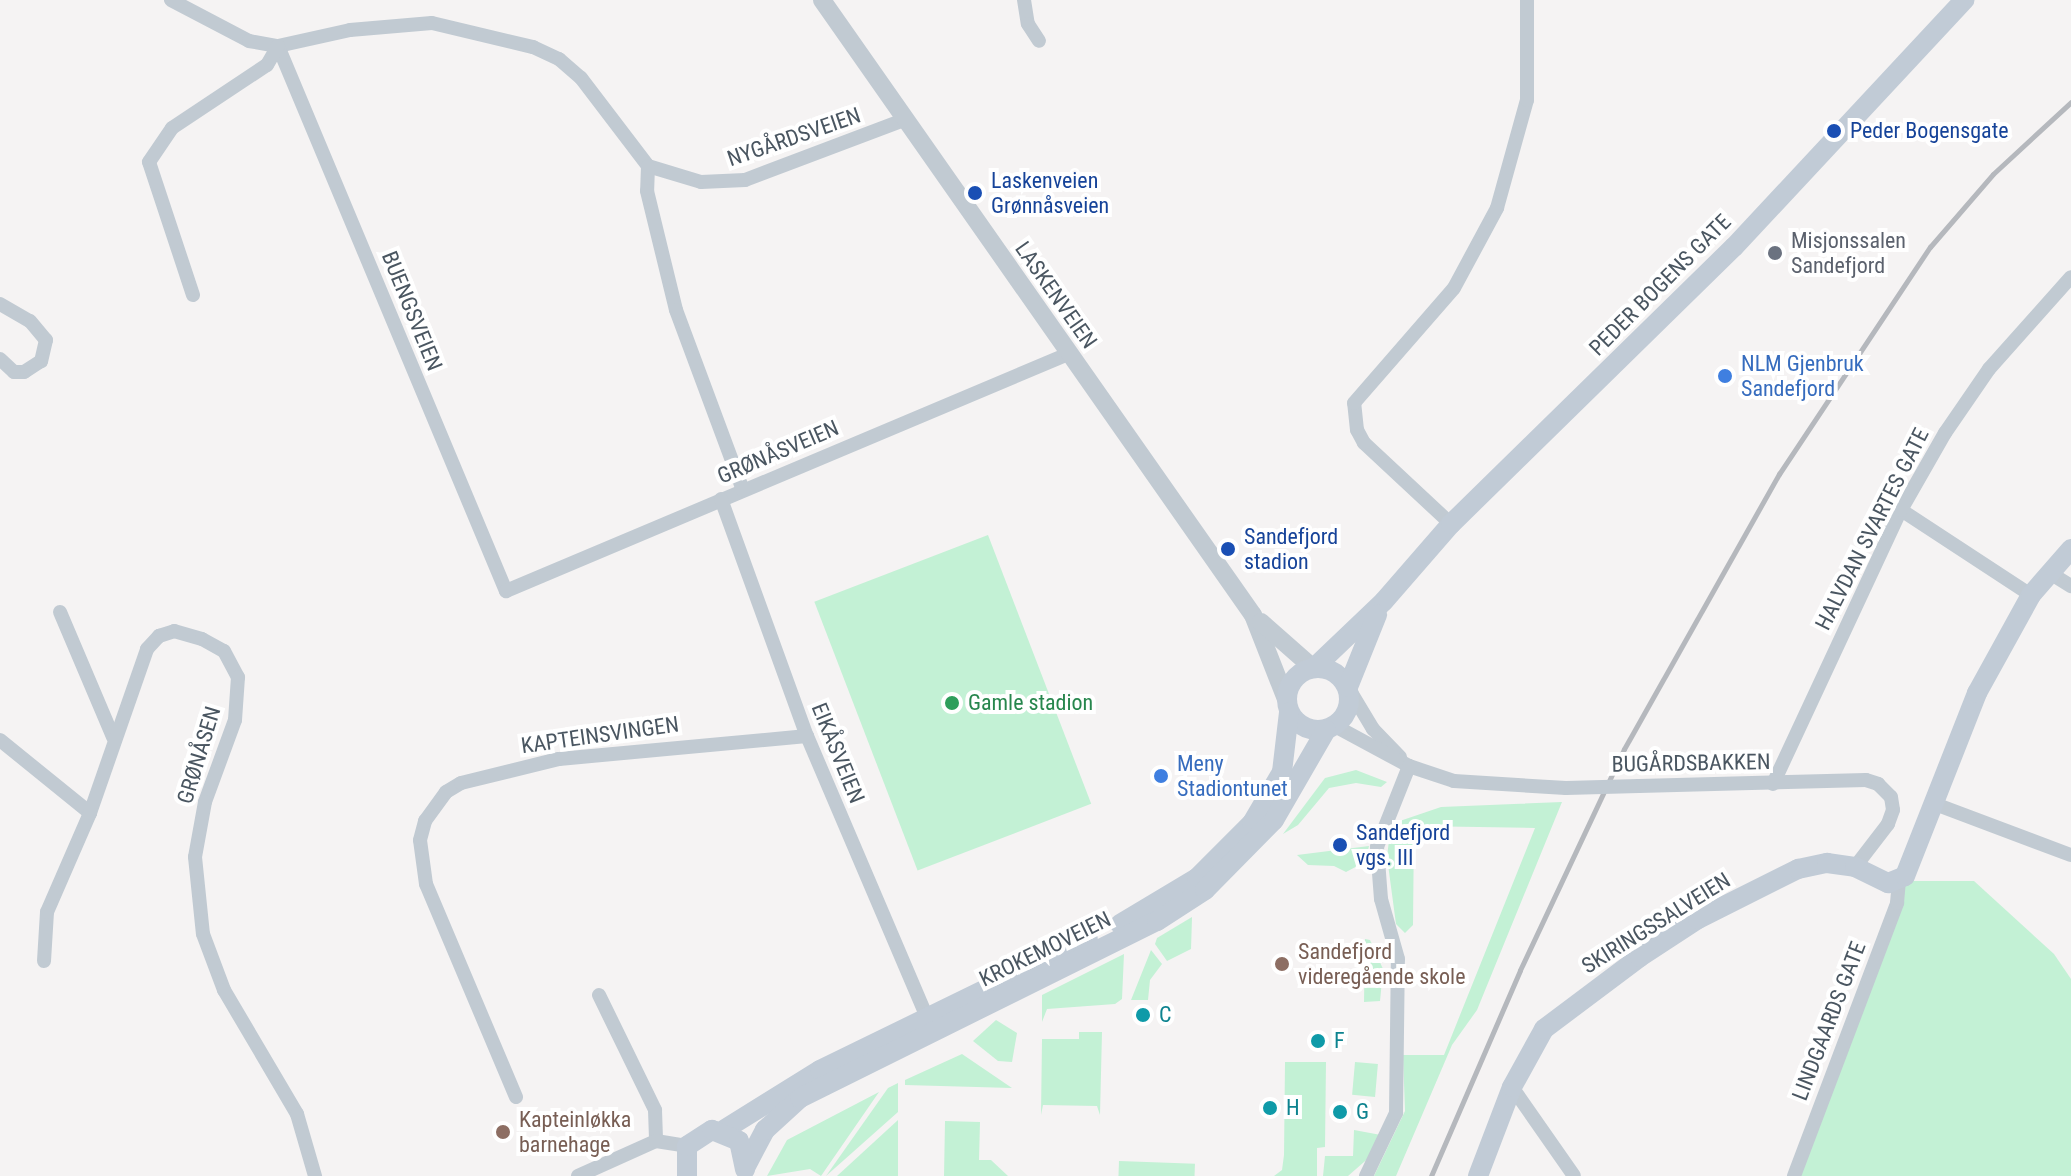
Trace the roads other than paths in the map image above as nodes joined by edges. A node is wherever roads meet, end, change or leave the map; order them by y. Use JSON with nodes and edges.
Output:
{"nodes":[{"id":1,"x":171,"y":0,"type":"edge"},
{"id":2,"x":822,"y":0,"type":"edge"},
{"id":3,"x":1024,"y":0,"type":"edge"},
{"id":4,"x":1527,"y":0,"type":"edge"},
{"id":5,"x":1964,"y":0,"type":"edge"},
{"id":6,"x":1039,"y":41,"type":"dead end"},
{"id":7,"x":278,"y":46,"type":"junction"},
{"id":8,"x":904,"y":120,"type":"junction"},
{"id":9,"x":648,"y":166,"type":"junction"},
{"id":10,"x":2070,"y":281,"type":"edge"},
{"id":11,"x":193,"y":295,"type":"dead end"},
{"id":12,"x":0,"y":304,"type":"edge"},
{"id":13,"x":1068,"y":354,"type":"junction"},
{"id":14,"x":0,"y":359,"type":"edge"},
{"id":15,"x":743,"y":490,"type":"junction"},
{"id":16,"x":721,"y":499,"type":"junction"},
{"id":17,"x":1901,"y":510,"type":"junction"},
{"id":18,"x":1451,"y":524,"type":"junction"},
{"id":19,"x":2071,"y":549,"type":"edge"},
{"id":20,"x":2050,"y":573,"type":"junction"},
{"id":21,"x":2071,"y":586,"type":"edge"},
{"id":22,"x":506,"y":591,"type":"joint"},
{"id":23,"x":2031,"y":595,"type":"junction"},
{"id":24,"x":1384,"y":601,"type":"junction"},
{"id":25,"x":60,"y":612,"type":"dead end"},
{"id":26,"x":1253,"y":615,"type":"junction"},
{"id":27,"x":1313,"y":667,"type":"junction"},
{"id":28,"x":1348,"y":688,"type":"junction"},
{"id":29,"x":1288,"y":705,"type":"junction"},
{"id":30,"x":1330,"y":728,"type":"junction"},
{"id":31,"x":807,"y":736,"type":"junction"},
{"id":32,"x":113,"y":737,"type":"junction"},
{"id":33,"x":0,"y":740,"type":"edge"},
{"id":34,"x":1407,"y":765,"type":"junction"},
{"id":35,"x":1773,"y":784,"type":"junction"},
{"id":36,"x":1935,"y":804,"type":"junction"},
{"id":37,"x":90,"y":813,"type":"junction"},
{"id":38,"x":2071,"y":855,"type":"edge"},
{"id":39,"x":1855,"y":867,"type":"junction"},
{"id":40,"x":1899,"y":881,"type":"junction"},
{"id":41,"x":44,"y":961,"type":"dead end"},
{"id":42,"x":599,"y":995,"type":"dead end"},
{"id":43,"x":927,"y":1018,"type":"junction"},
{"id":44,"x":1512,"y":1087,"type":"junction"},
{"id":45,"x":516,"y":1097,"type":"dead end"},
{"id":46,"x":722,"y":1131,"type":"junction"},
{"id":47,"x":656,"y":1141,"type":"junction"},
{"id":48,"x":687,"y":1146,"type":"junction"},
{"id":49,"x":744,"y":1171,"type":"edge"},
{"id":50,"x":685,"y":1175,"type":"edge"},
{"id":51,"x":315,"y":1176,"type":"edge"},
{"id":52,"x":578,"y":1176,"type":"edge"},
{"id":53,"x":1366,"y":1176,"type":"edge"},
{"id":54,"x":1478,"y":1176,"type":"edge"},
{"id":55,"x":1574,"y":1176,"type":"edge"},
{"id":56,"x":1794,"y":1176,"type":"edge"}],
"edges":[{"from":1,"to":7,"type":"street"},
{"from":2,"to":8,"type":"street","name":"LASKENVEIEN"},
{"from":3,"to":6,"type":"street"},
{"from":4,"to":18,"type":"street"},
{"from":5,"to":18,"type":"main road","name":"PEDER BOGENS GATE"},
{"from":7,"to":9,"type":"street"},
{"from":7,"to":11,"type":"street"},
{"from":7,"to":22,"type":"street","name":"BUENGSVEIEN"},
{"from":8,"to":9,"type":"street","name":"NYGÅRDSVEIEN"},
{"from":8,"to":13,"type":"street","name":"LASKENVEIEN"},
{"from":9,"to":15,"type":"street"},
{"from":10,"to":17,"type":"street","name":"HALVDAN SVARTES GATE"},
{"from":12,"to":14,"type":"street"},
{"from":13,"to":15,"type":"street","name":"GRØNÅSVEIEN"},
{"from":13,"to":26,"type":"street","name":"LASKENVEIEN"},
{"from":15,"to":16,"type":"street","name":"GRØNÅSVEIEN"},
{"from":16,"to":22,"type":"street","name":"GRØNÅSVEIEN"},
{"from":16,"to":31,"type":"street","name":"EIKÅSVEIEN"},
{"from":17,"to":23,"type":"street"},
{"from":17,"to":35,"type":"street","name":"HALVDAN SVARTES GATE"},
{"from":18,"to":24,"type":"main road","name":"PEDER BOGENS GATE"},
{"from":19,"to":20,"type":"main road"},
{"from":20,"to":21,"type":"street"},
{"from":20,"to":23,"type":"main road"},
{"from":23,"to":36,"type":"main road"},
{"from":24,"to":27,"type":"main road","name":"PEDER BOGENS GATE"},
{"from":24,"to":28,"type":"main road","name":"PEDER BOGENS GATE"},
{"from":25,"to":32,"type":"street"},
{"from":26,"to":27,"type":"street","name":"LASKENVEIEN"},
{"from":26,"to":29,"type":"street","name":"LASKENVEIEN"},
{"from":27,"to":28,"type":"main road"},
{"from":27,"to":29,"type":"main road"},
{"from":28,"to":30,"type":"main road"},
{"from":28,"to":34,"type":"street"},
{"from":29,"to":30,"type":"main road"},
{"from":29,"to":43,"type":"main road","name":"KROKEMOVEIEN"},
{"from":30,"to":34,"type":"street","name":"BUGÅRDSBAKKEN"},
{"from":30,"to":49,"type":"main road","name":"KROKEMOVEIEN"},
{"from":31,"to":43,"type":"street","name":"EIKÅSVEIEN"},
{"from":31,"to":45,"type":"street","name":"KAPTEINSVINGEN"},
{"from":32,"to":37,"type":"street","name":"GRØNÅSEN"},
{"from":32,"to":51,"type":"street","name":"GRØNÅSEN"},
{"from":33,"to":37,"type":"street"},
{"from":34,"to":35,"type":"street","name":"BUGÅRDSBAKKEN","bridge":true},
{"from":34,"to":53,"type":"street"},
{"from":35,"to":39,"type":"street","name":"BUGÅRDSBAKKEN"},
{"from":36,"to":38,"type":"street"},
{"from":36,"to":40,"type":"main road"},
{"from":37,"to":41,"type":"street","name":"GRØNÅSEN"},
{"from":39,"to":40,"type":"main road","name":"SKIRINGSSALVEIEN"},
{"from":39,"to":44,"type":"main road","name":"SKIRINGSSALVEIEN"},
{"from":40,"to":56,"type":"street","name":"LINDGAARDS GATE"},
{"from":42,"to":47,"type":"street"},
{"from":43,"to":46,"type":"main road","name":"KROKEMOVEIEN"},
{"from":44,"to":54,"type":"main road","name":"SKIRINGSSALVEIEN"},
{"from":44,"to":55,"type":"street"},
{"from":46,"to":48,"type":"main road","name":"KROKEMOVEIEN"},
{"from":46,"to":49,"type":"main road","name":"KROKEMOVEIEN"},
{"from":47,"to":48,"type":"street"},
{"from":47,"to":52,"type":"street"},
{"from":48,"to":50,"type":"main road"}]}
